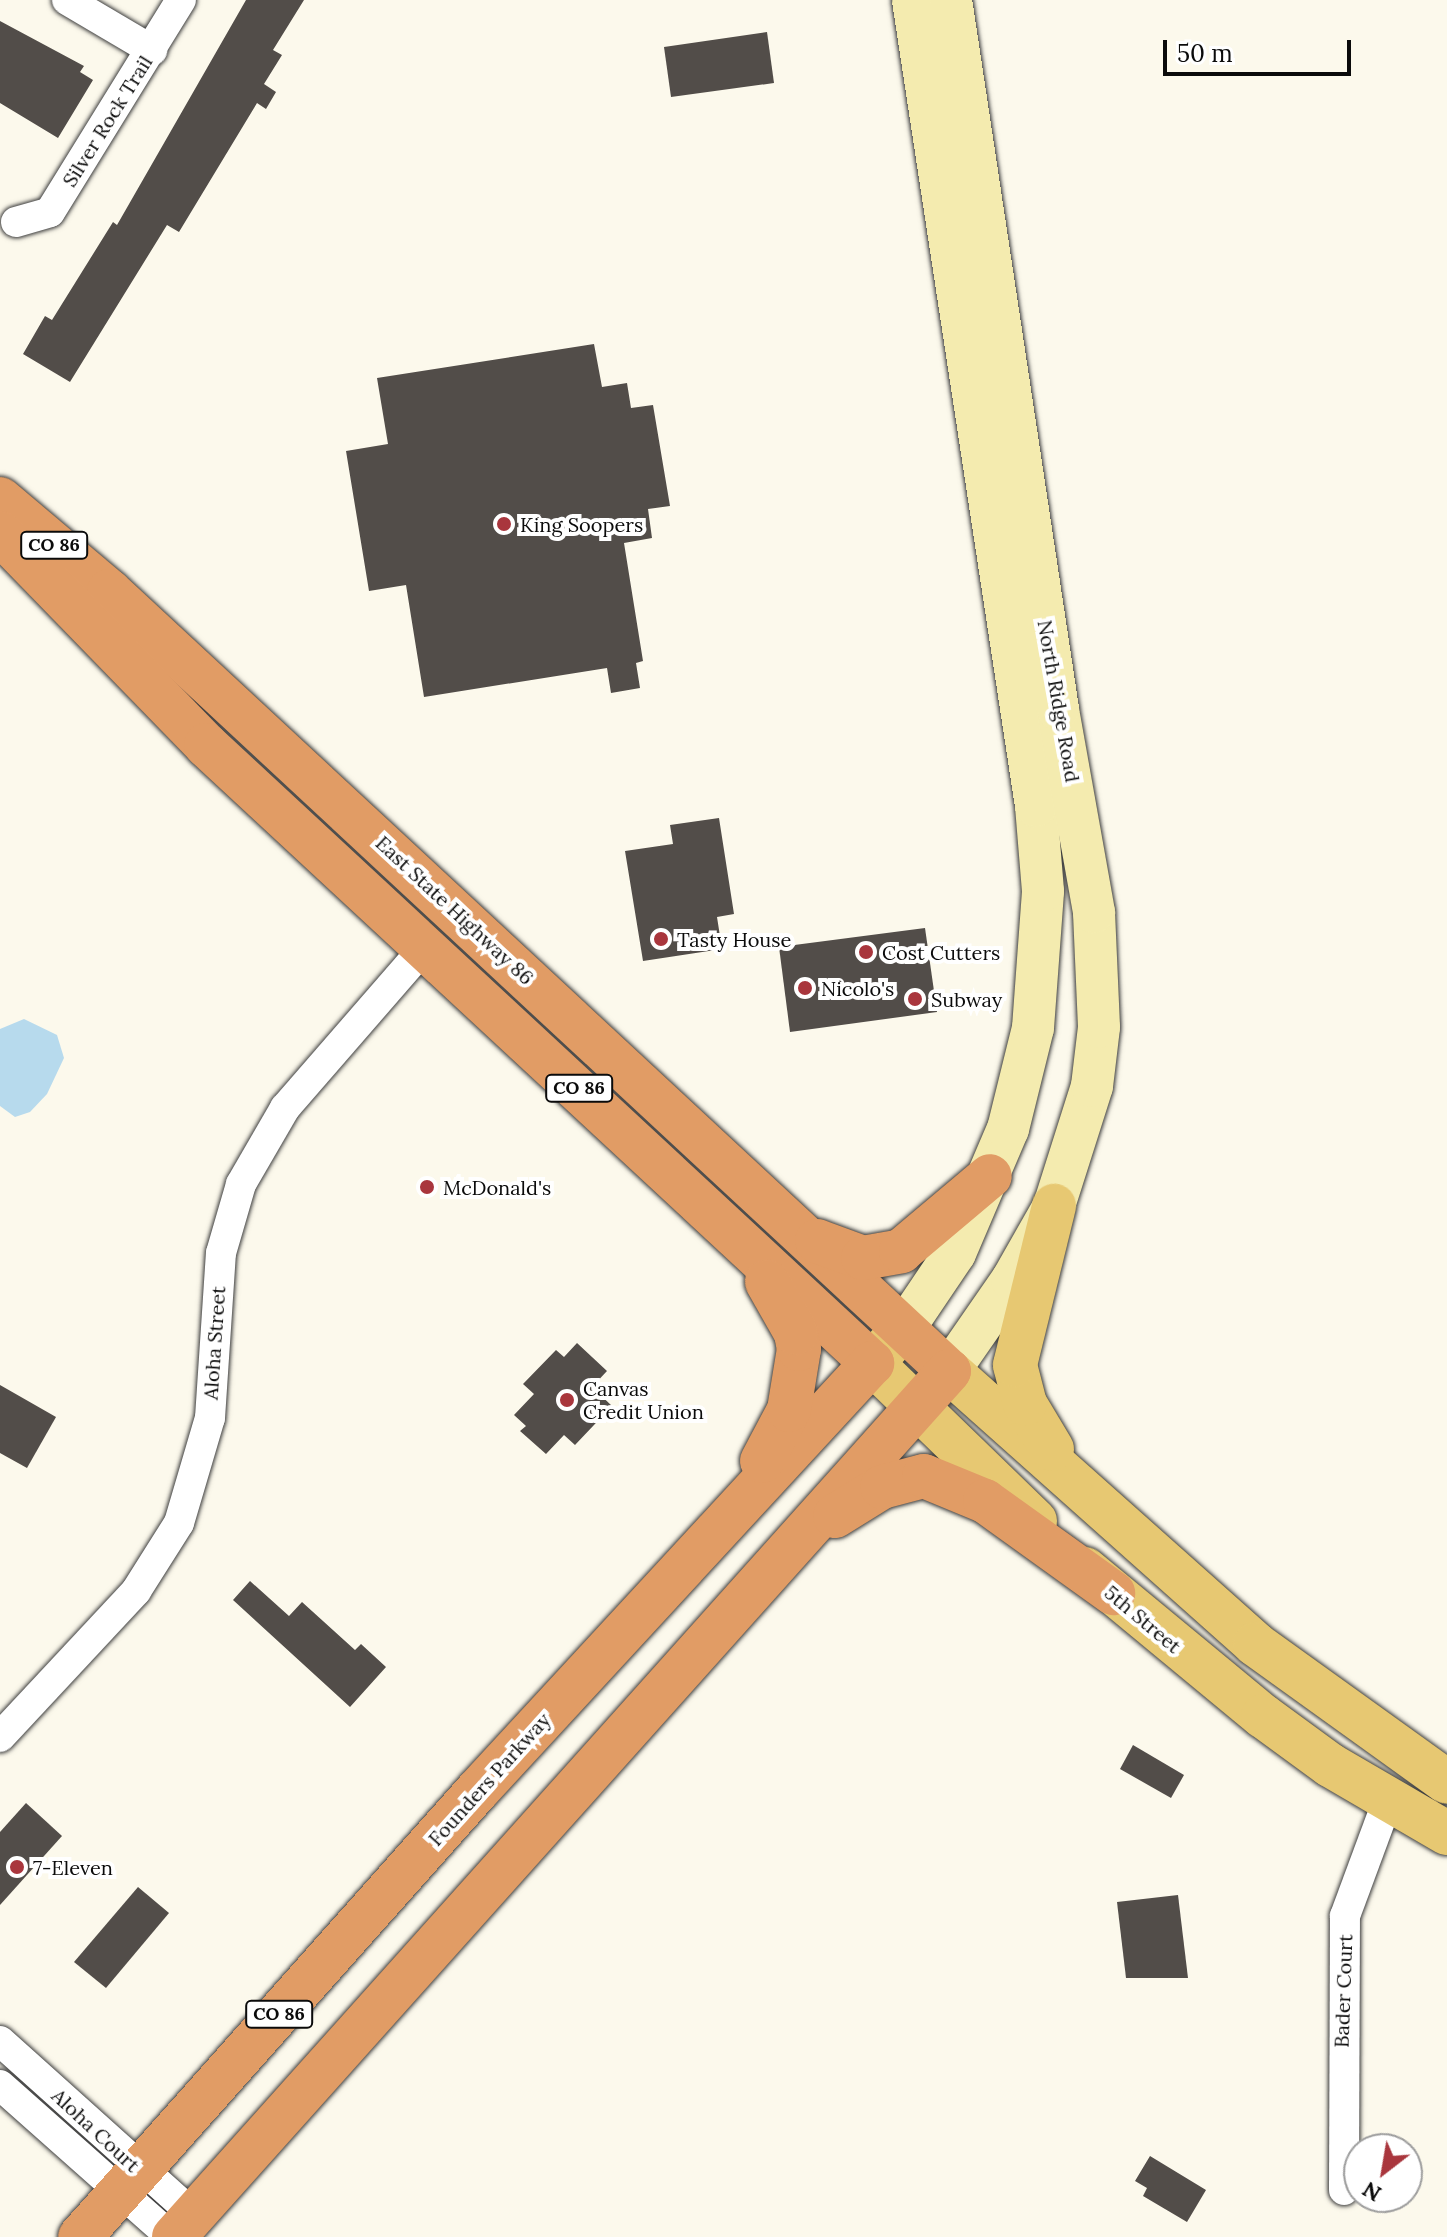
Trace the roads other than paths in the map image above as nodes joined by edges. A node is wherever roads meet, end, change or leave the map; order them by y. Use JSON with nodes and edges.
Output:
{"nodes":[{"id":1,"x":67,"y":0,"type":"edge"},
{"id":2,"x":181,"y":0,"type":"edge"},
{"id":3,"x":913,"y":0,"type":"edge"},
{"id":4,"x":951,"y":0,"type":"edge"},
{"id":5,"x":152,"y":50,"type":"junction"},
{"id":6,"x":16,"y":222,"type":"dead end"},
{"id":7,"x":0,"y":499,"type":"edge"},
{"id":8,"x":0,"y":533,"type":"edge"},
{"id":9,"x":426,"y":946,"type":"junction"},
{"id":10,"x":990,"y":1176,"type":"junction"},
{"id":11,"x":770,"y":1205,"type":"junction"},
{"id":12,"x":1054,"y":1206,"type":"junction"},
{"id":13,"x":733,"y":1229,"type":"junction"},
{"id":14,"x":905,"y":1327,"type":"junction"},
{"id":15,"x":872,"y":1363,"type":"junction"},
{"id":16,"x":949,"y":1371,"type":"junction"},
{"id":17,"x":917,"y":1405,"type":"junction"},
{"id":18,"x":1073,"y":1486,"type":"junction"},
{"id":19,"x":790,"y":1547,"type":"junction"},
{"id":20,"x":701,"y":1548,"type":"junction"},
{"id":21,"x":1067,"y":1552,"type":"junction"},
{"id":22,"x":1113,"y":1593,"type":"junction"},
{"id":23,"x":0,"y":1737,"type":"edge"},
{"id":24,"x":1397,"y":1749,"type":"junction"},
{"id":25,"x":1447,"y":1782,"type":"edge"},
{"id":26,"x":1388,"y":1800,"type":"junction"},
{"id":27,"x":1447,"y":1812,"type":"edge"},
{"id":28,"x":1447,"y":1833,"type":"edge"},
{"id":29,"x":0,"y":2041,"type":"edge"},
{"id":30,"x":0,"y":2085,"type":"edge"},
{"id":31,"x":1344,"y":2133,"type":"edge"},
{"id":32,"x":130,"y":2181,"type":"junction"},
{"id":33,"x":179,"y":2230,"type":"edge"},
{"id":34,"x":80,"y":2237,"type":"edge"}],
"edges":[{"from":1,"to":5,"type":"street"},
{"from":2,"to":5,"type":"street","name":"Silver Rock Trail"},
{"from":3,"to":10,"type":"main road","name":"North Ridge Road"},
{"from":4,"to":12,"type":"main road","name":"North Ridge Road"},
{"from":5,"to":6,"type":"street","name":"Silver Rock Trail"},
{"from":7,"to":11,"type":"highway","name":"East State Highway 86","number":"CO 86"},
{"from":8,"to":9,"type":"highway","number":"CO 86"},
{"from":9,"to":13,"type":"highway","number":"CO 86"},
{"from":9,"to":23,"type":"street","name":"Aloha Street"},
{"from":10,"to":11,"type":"highway"},
{"from":10,"to":14,"type":"main road","name":"North Ridge Road"},
{"from":11,"to":14,"type":"highway","name":"East State Highway 86","number":"CO 86"},
{"from":12,"to":16,"type":"main road","name":"North Ridge Road"},
{"from":12,"to":18,"type":"main road"},
{"from":13,"to":15,"type":"highway"},
{"from":13,"to":20,"type":"highway","number":"CO 86"},
{"from":14,"to":15,"type":"main road","name":"Founders Parkway"},
{"from":14,"to":16,"type":"highway","number":"CO 86"},
{"from":15,"to":17,"type":"main road","name":"5th Street"},
{"from":15,"to":20,"type":"highway","name":"Founders Parkway"},
{"from":16,"to":17,"type":"highway"},
{"from":16,"to":18,"type":"main road"},
{"from":17,"to":19,"type":"highway"},
{"from":17,"to":21,"type":"main road","name":"5th Street"},
{"from":18,"to":24,"type":"main road"},
{"from":19,"to":22,"type":"highway"},
{"from":19,"to":33,"type":"highway"},
{"from":20,"to":32,"type":"highway","name":"Founders Parkway","number":"CO 86"},
{"from":21,"to":22,"type":"main road","name":"5th Street"},
{"from":21,"to":24,"type":"main road"},
{"from":22,"to":26,"type":"main road","name":"5th Street"},
{"from":24,"to":25,"type":"main road"},
{"from":26,"to":27,"type":"main road"},
{"from":26,"to":28,"type":"main road","name":"5th Street"},
{"from":26,"to":31,"type":"street","name":"Bader Court"},
{"from":29,"to":32,"type":"street","name":"Aloha Court"},
{"from":30,"to":32,"type":"street","name":"Aloha Court"},
{"from":32,"to":33,"type":"street","name":"Aloha Court"},
{"from":32,"to":34,"type":"highway","name":"Founders Parkway","number":"CO 86"}]}
